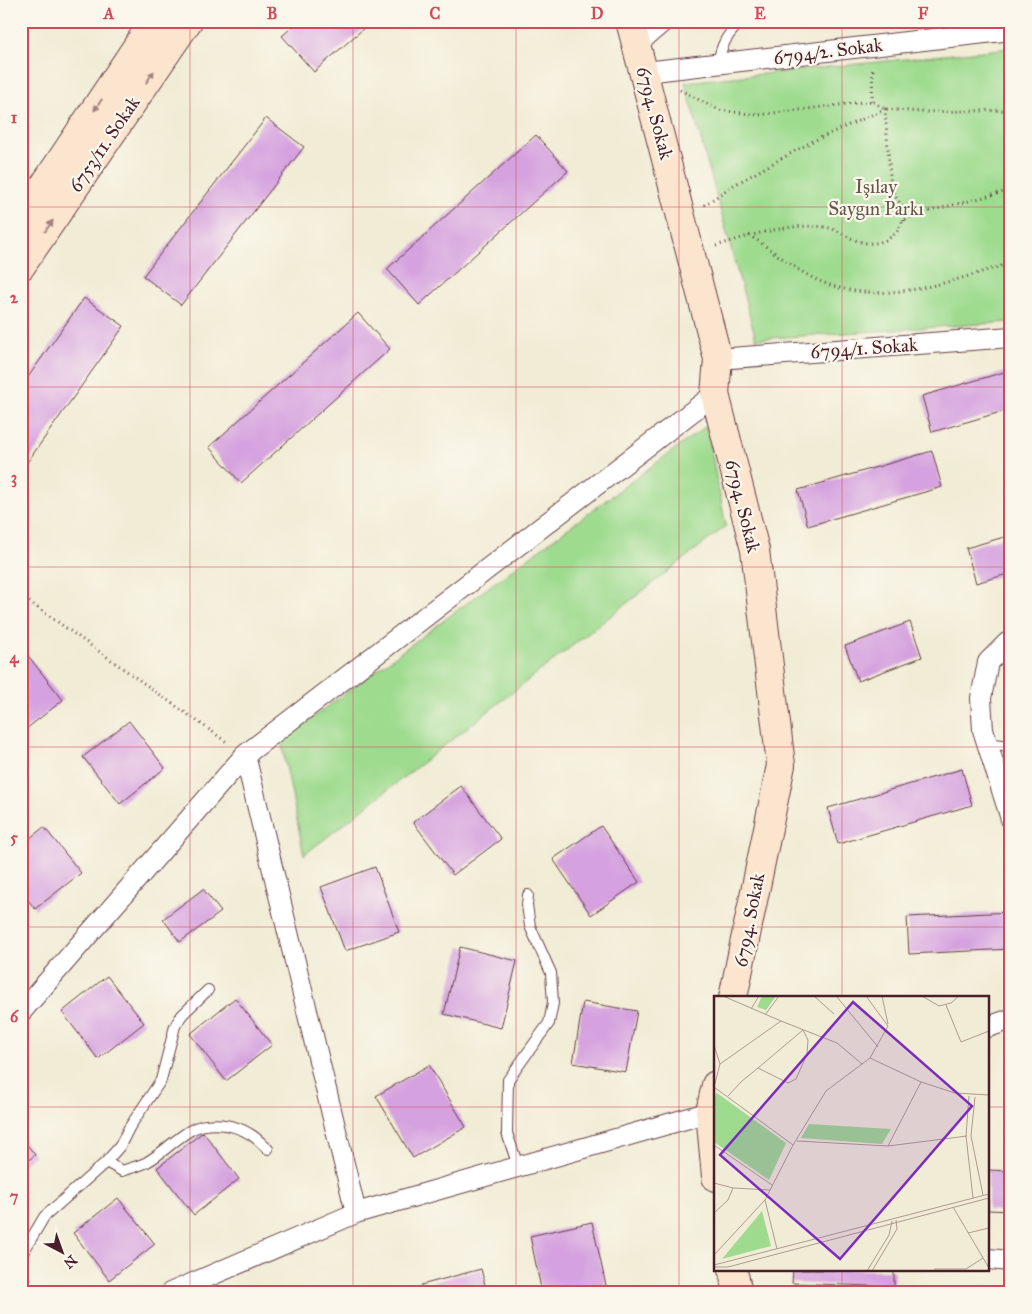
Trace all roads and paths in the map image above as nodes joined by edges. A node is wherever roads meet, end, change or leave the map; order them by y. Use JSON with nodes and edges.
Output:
{"nodes":[{"id":1,"x":154,"y":21,"type":"edge"},
{"id":2,"x":188,"y":21,"type":"edge"},
{"id":3,"x":664,"y":21,"type":"edge"},
{"id":4,"x":742,"y":21,"type":"edge"},
{"id":5,"x":1011,"y":30,"type":"edge"},
{"id":6,"x":634,"y":32,"type":"edge"},
{"id":7,"x":873,"y":46,"type":"junction"},
{"id":8,"x":718,"y":64,"type":"junction"},
{"id":9,"x":645,"y":72,"type":"junction"},
{"id":10,"x":872,"y":101,"type":"junction"},
{"id":11,"x":885,"y":109,"type":"junction"},
{"id":12,"x":1011,"y":110,"type":"edge"},
{"id":13,"x":1011,"y":190,"type":"edge"},
{"id":14,"x":682,"y":219,"type":"junction"},
{"id":15,"x":21,"y":220,"type":"edge"},
{"id":16,"x":904,"y":220,"type":"junction"},
{"id":17,"x":749,"y":235,"type":"junction"},
{"id":18,"x":692,"y":255,"type":"junction"},
{"id":19,"x":1011,"y":263,"type":"edge"},
{"id":20,"x":21,"y":266,"type":"edge"},
{"id":21,"x":1011,"y":337,"type":"edge"},
{"id":22,"x":718,"y":359,"type":"junction"},
{"id":23,"x":715,"y":394,"type":"junction"},
{"id":24,"x":21,"y":596,"type":"edge"},
{"id":25,"x":1011,"y":642,"type":"edge"},
{"id":26,"x":986,"y":743,"type":"junction"},
{"id":27,"x":1011,"y":746,"type":"edge"},
{"id":28,"x":245,"y":755,"type":"junction"},
{"id":29,"x":1011,"y":819,"type":"edge"},
{"id":30,"x":528,"y":895,"type":"dead end"},
{"id":31,"x":208,"y":990,"type":"dead end"},
{"id":32,"x":733,"y":996,"type":"edge"},
{"id":33,"x":21,"y":1012,"type":"edge"},
{"id":34,"x":1011,"y":1019,"type":"edge"},
{"id":35,"x":990,"y":1026,"type":"edge"},
{"id":36,"x":714,"y":1094,"type":"edge"},
{"id":37,"x":710,"y":1112,"type":"junction"},
{"id":38,"x":268,"y":1148,"type":"dead end"},
{"id":39,"x":714,"y":1155,"type":"edge"},
{"id":40,"x":106,"y":1162,"type":"junction"},
{"id":41,"x":518,"y":1166,"type":"junction"},
{"id":42,"x":356,"y":1213,"type":"junction"},
{"id":43,"x":21,"y":1256,"type":"edge"},
{"id":44,"x":990,"y":1259,"type":"edge"},
{"id":45,"x":1011,"y":1261,"type":"edge"},
{"id":46,"x":733,"y":1272,"type":"edge"},
{"id":47,"x":170,"y":1293,"type":"edge"},
{"id":48,"x":738,"y":1293,"type":"edge"}],
"edges":[{"from":1,"to":15,"type":"street","name":"6753/11. Sokak","one_way":true},
{"from":20,"to":2,"type":"street","name":"6753/11. Sokak","one_way":true},
{"from":3,"to":6,"type":"street"},
{"from":4,"to":8,"type":"lane"},
{"from":5,"to":7,"type":"street","name":"6794/2. Sokak"},
{"from":6,"to":9,"type":"street","name":"6794. Sokak"},
{"from":7,"to":8,"type":"street","name":"6794/2. Sokak"},
{"from":7,"to":10,"type":"path"},
{"from":8,"to":9,"type":"street","name":"6794/2. Sokak"},
{"from":9,"to":10,"type":"path"},
{"from":9,"to":14,"type":"street","name":"6794. Sokak"},
{"from":10,"to":11,"type":"path"},
{"from":11,"to":12,"type":"path"},
{"from":11,"to":14,"type":"path"},
{"from":11,"to":16,"type":"path"},
{"from":13,"to":16,"type":"path"},
{"from":14,"to":18,"type":"street","name":"6794. Sokak"},
{"from":16,"to":17,"type":"path"},
{"from":17,"to":18,"type":"path"},
{"from":17,"to":19,"type":"path"},
{"from":18,"to":22,"type":"street","name":"6794. Sokak"},
{"from":21,"to":22,"type":"street","name":"6794/1. Sokak"},
{"from":22,"to":23,"type":"street","name":"6794. Sokak"},
{"from":23,"to":28,"type":"street"},
{"from":23,"to":32,"type":"street","name":"6794. Sokak"},
{"from":24,"to":28,"type":"path"},
{"from":25,"to":26,"type":"street"},
{"from":26,"to":27,"type":"lane"},
{"from":26,"to":29,"type":"street"},
{"from":28,"to":33,"type":"street"},
{"from":28,"to":42,"type":"street"},
{"from":30,"to":41,"type":"lane"},
{"from":31,"to":40,"type":"lane"},
{"from":34,"to":35,"type":"street"},
{"from":36,"to":37,"type":"street"},
{"from":37,"to":39,"type":"street"},
{"from":37,"to":41,"type":"street"},
{"from":38,"to":40,"type":"lane"},
{"from":40,"to":43,"type":"lane"},
{"from":41,"to":42,"type":"street"},
{"from":42,"to":47,"type":"street"},
{"from":44,"to":45,"type":"street"},
{"from":46,"to":48,"type":"street"}]}
